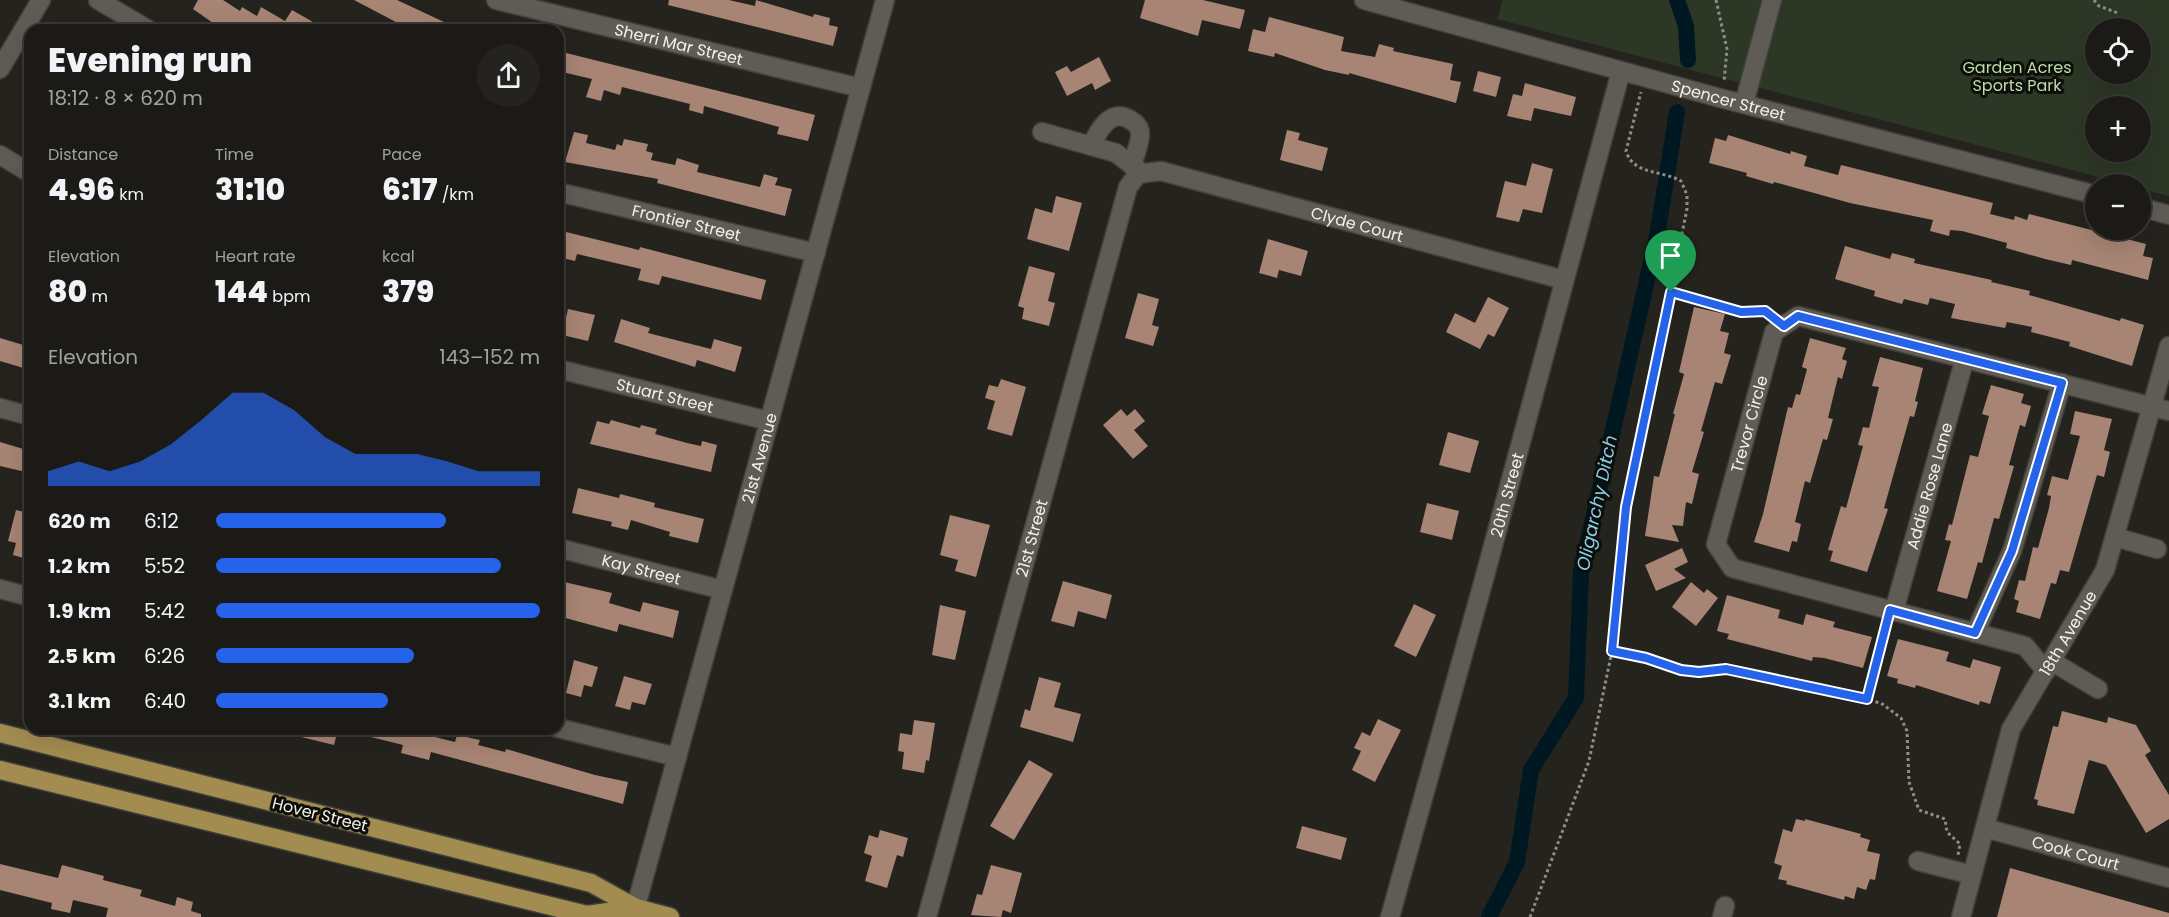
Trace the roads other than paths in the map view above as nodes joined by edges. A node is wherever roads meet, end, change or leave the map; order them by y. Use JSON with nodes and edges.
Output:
{"nodes":[{"id":1,"x":41,"y":0,"type":"edge"},
{"id":2,"x":98,"y":0,"type":"edge"},
{"id":3,"x":496,"y":0,"type":"edge"},
{"id":4,"x":885,"y":0,"type":"edge"},
{"id":5,"x":1364,"y":0,"type":"edge"},
{"id":6,"x":1772,"y":0,"type":"edge"},
{"id":7,"x":1407,"y":5,"type":"edge"},
{"id":8,"x":27,"y":24,"type":"edge"},
{"id":9,"x":138,"y":24,"type":"edge"},
{"id":10,"x":24,"y":29,"type":"edge"},
{"id":11,"x":0,"y":69,"type":"edge"},
{"id":12,"x":1621,"y":71,"type":"junction"},
{"id":13,"x":861,"y":88,"type":"junction"},
{"id":14,"x":1744,"y":104,"type":"junction"},
{"id":15,"x":1042,"y":132,"type":"dead end"},
{"id":16,"x":1091,"y":146,"type":"junction"},
{"id":17,"x":0,"y":155,"type":"edge"},
{"id":18,"x":24,"y":169,"type":"edge"},
{"id":19,"x":1141,"y":170,"type":"junction"},
{"id":20,"x":2085,"y":192,"type":"edge"},
{"id":21,"x":564,"y":193,"type":"edge"},
{"id":22,"x":2151,"y":210,"type":"edge"},
{"id":23,"x":2169,"y":215,"type":"edge"},
{"id":24,"x":816,"y":253,"type":"junction"},
{"id":25,"x":1564,"y":280,"type":"junction"},
{"id":26,"x":2169,"y":346,"type":"edge"},
{"id":27,"x":1965,"y":358,"type":"junction"},
{"id":28,"x":564,"y":370,"type":"edge"},
{"id":29,"x":2062,"y":383,"type":"junction"},
{"id":30,"x":0,"y":408,"type":"edge"},
{"id":31,"x":2161,"y":408,"type":"edge"},
{"id":32,"x":24,"y":414,"type":"edge"},
{"id":33,"x":769,"y":421,"type":"junction"},
{"id":34,"x":2115,"y":537,"type":"junction"},
{"id":35,"x":2157,"y":549,"type":"dead end"},
{"id":36,"x":564,"y":550,"type":"edge"},
{"id":37,"x":0,"y":589,"type":"edge"},
{"id":38,"x":723,"y":590,"type":"junction"},
{"id":39,"x":24,"y":595,"type":"edge"},
{"id":40,"x":1892,"y":611,"type":"junction"},
{"id":41,"x":1975,"y":633,"type":"junction"},
{"id":42,"x":2048,"y":666,"type":"junction"},
{"id":43,"x":2097,"y":689,"type":"dead end"},
{"id":44,"x":564,"y":729,"type":"edge"},
{"id":45,"x":0,"y":734,"type":"edge"},
{"id":46,"x":677,"y":757,"type":"junction"},
{"id":47,"x":0,"y":770,"type":"edge"},
{"id":48,"x":1985,"y":828,"type":"junction"},
{"id":49,"x":1918,"y":861,"type":"dead end"},
{"id":50,"x":1964,"y":872,"type":"junction"},
{"id":51,"x":2169,"y":878,"type":"edge"},
{"id":52,"x":634,"y":912,"type":"edge"},
{"id":53,"x":670,"y":917,"type":"edge"},
{"id":54,"x":927,"y":917,"type":"edge"},
{"id":55,"x":1390,"y":917,"type":"edge"},
{"id":56,"x":1961,"y":917,"type":"edge"}],
"edges":[{"from":1,"to":8,"type":"street"},
{"from":2,"to":9,"type":"street"},
{"from":3,"to":13,"type":"street","name":"Sherri Mar Street"},
{"from":4,"to":13,"type":"street","name":"21st Avenue"},
{"from":5,"to":7,"type":"street","name":"Spencer Street"},
{"from":6,"to":14,"type":"street"},
{"from":7,"to":12,"type":"street","name":"Spencer Street"},
{"from":10,"to":11,"type":"street"},
{"from":12,"to":14,"type":"street","name":"Spencer Street"},
{"from":12,"to":25,"type":"street","name":"20th Street"},
{"from":13,"to":24,"type":"street","name":"21st Avenue"},
{"from":14,"to":20,"type":"street","name":"Spencer Street"},
{"from":15,"to":16,"type":"street"},
{"from":16,"to":19,"type":"street"},
{"from":16,"to":19,"type":"street"},
{"from":17,"to":18,"type":"street"},
{"from":19,"to":25,"type":"street","name":"Clyde Court"},
{"from":19,"to":54,"type":"street","name":"21st Street"},
{"from":21,"to":24,"type":"street","name":"Frontier Street"},
{"from":22,"to":23,"type":"street"},
{"from":24,"to":33,"type":"street","name":"21st Avenue"},
{"from":25,"to":55,"type":"street","name":"20th Street"},
{"from":26,"to":31,"type":"street","name":"18th Avenue"},
{"from":27,"to":29,"type":"street"},
{"from":27,"to":40,"type":"street","name":"Addie Rose Lane"},
{"from":27,"to":40,"type":"street","name":"Trevor Circle"},
{"from":28,"to":33,"type":"street","name":"Stuart Street"},
{"from":29,"to":31,"type":"street"},
{"from":29,"to":41,"type":"street"},
{"from":30,"to":32,"type":"street"},
{"from":31,"to":34,"type":"street","name":"18th Avenue"},
{"from":33,"to":38,"type":"street","name":"21st Avenue"},
{"from":34,"to":35,"type":"street"},
{"from":34,"to":42,"type":"street","name":"18th Avenue"},
{"from":36,"to":38,"type":"street","name":"Kay Street"},
{"from":37,"to":39,"type":"street"},
{"from":38,"to":46,"type":"street","name":"21st Avenue"},
{"from":40,"to":41,"type":"street","name":"Trevor Circle"},
{"from":41,"to":42,"type":"street","name":"Trevor Circle"},
{"from":42,"to":43,"type":"street","name":"Trevor Circle"},
{"from":42,"to":48,"type":"street","name":"18th Avenue"},
{"from":44,"to":46,"type":"street"},
{"from":45,"to":52,"type":"main road","name":"Hover Street"},
{"from":46,"to":52,"type":"street","name":"21st Avenue"},
{"from":47,"to":52,"type":"main road","name":"Hover Street"},
{"from":48,"to":50,"type":"street","name":"18th Avenue"},
{"from":48,"to":51,"type":"street","name":"Cook Court"},
{"from":49,"to":50,"type":"street"},
{"from":50,"to":56,"type":"street","name":"18th Avenue"},
{"from":52,"to":53,"type":"main road","name":"Hover Street"}]}
